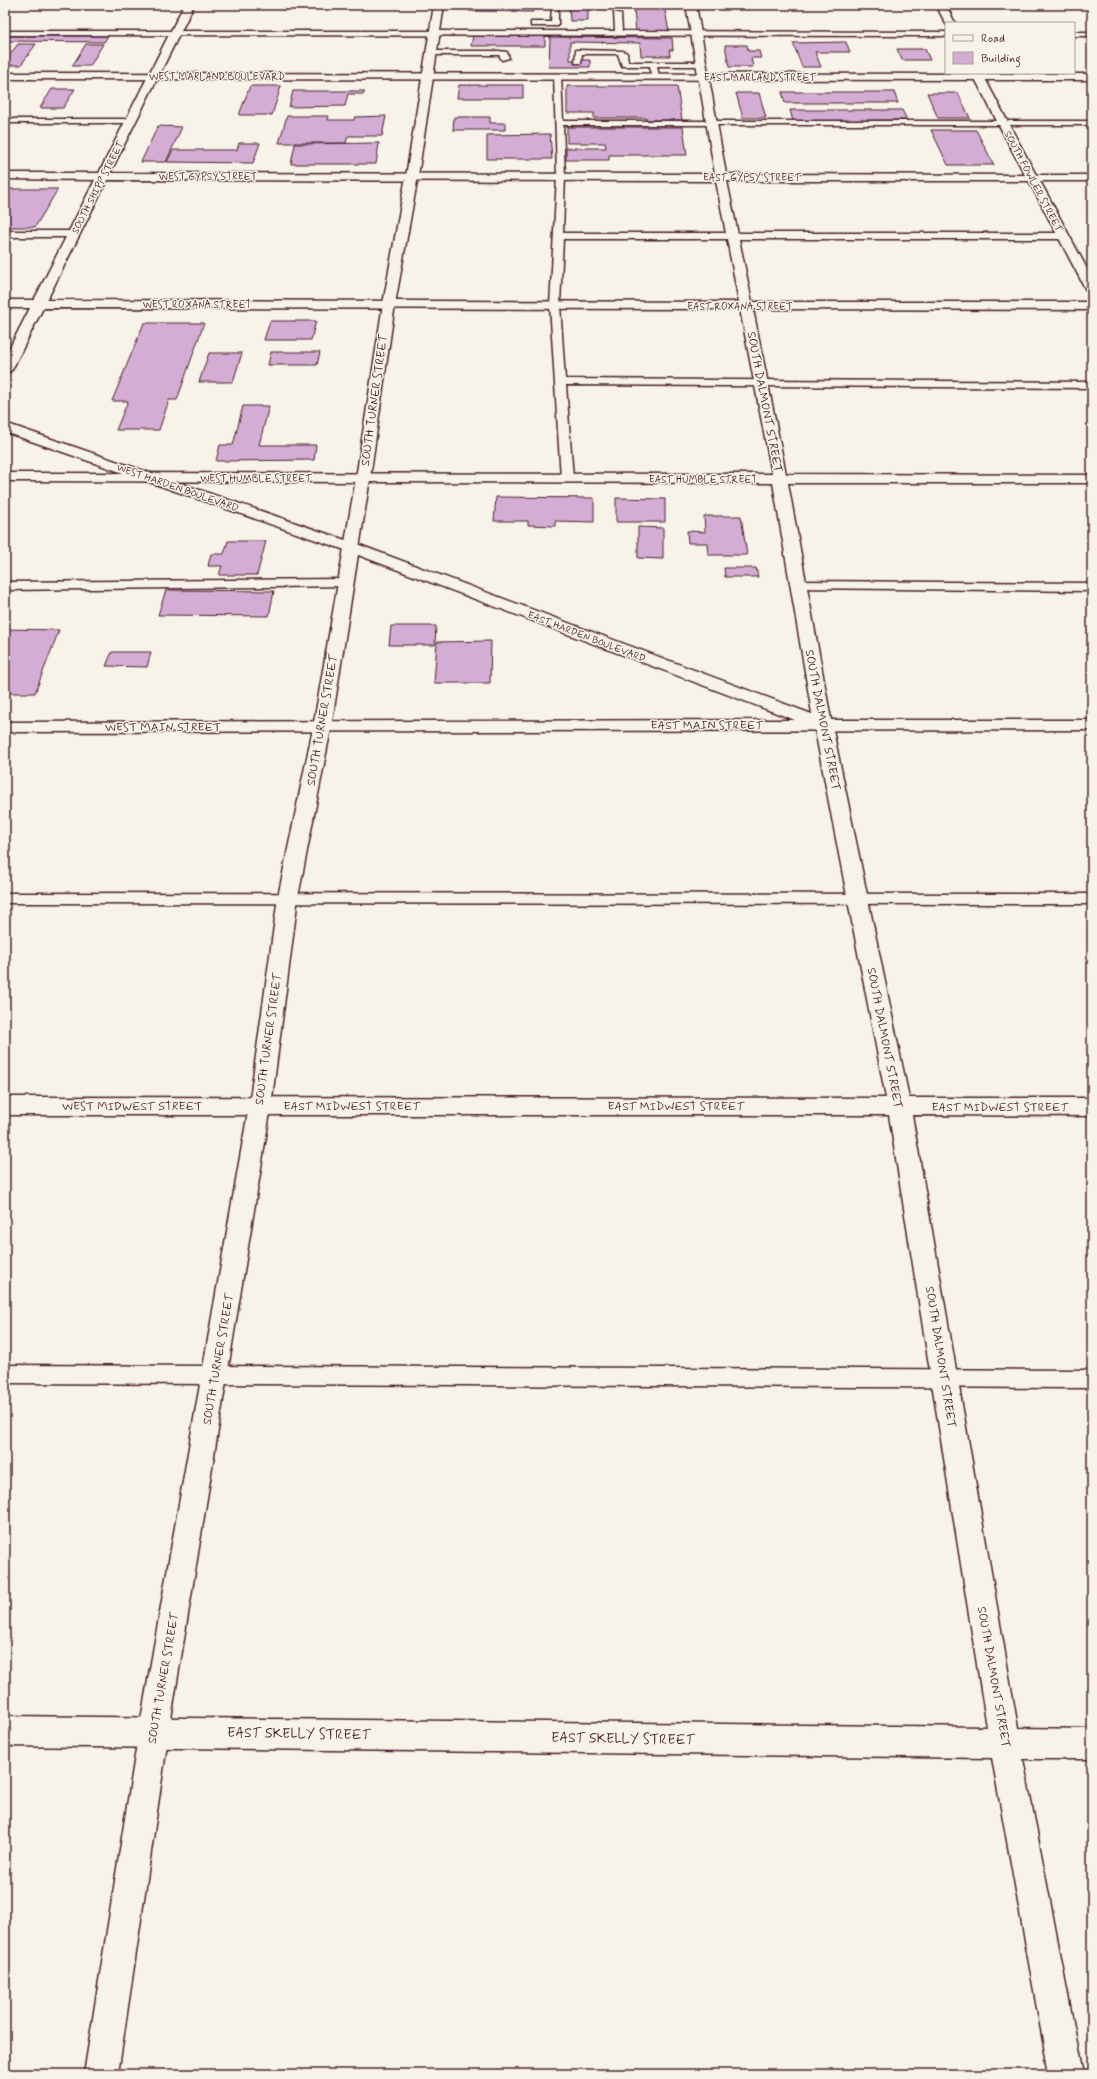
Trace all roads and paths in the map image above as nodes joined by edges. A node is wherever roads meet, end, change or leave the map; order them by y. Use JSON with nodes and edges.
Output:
{"nodes":[{"id":1,"x":189,"y":5,"type":"edge"},
{"id":2,"x":440,"y":5,"type":"edge"},
{"id":3,"x":555,"y":5,"type":"edge"},
{"id":4,"x":690,"y":5,"type":"edge"},
{"id":5,"x":941,"y":5,"type":"edge"},
{"id":6,"x":617,"y":14,"type":"dead end"},
{"id":7,"x":950,"y":22,"type":"edge"},
{"id":8,"x":500,"y":24,"type":"dead end"},
{"id":9,"x":524,"y":24,"type":"dead end"},
{"id":10,"x":5,"y":33,"type":"edge"},
{"id":11,"x":174,"y":34,"type":"junction"},
{"id":12,"x":434,"y":34,"type":"junction"},
{"id":13,"x":500,"y":34,"type":"junction"},
{"id":14,"x":619,"y":34,"type":"junction"},
{"id":15,"x":696,"y":34,"type":"junction"},
{"id":16,"x":945,"y":34,"type":"edge"},
{"id":17,"x":1075,"y":34,"type":"edge"},
{"id":18,"x":1092,"y":34,"type":"edge"},
{"id":19,"x":432,"y":53,"type":"junction"},
{"id":20,"x":505,"y":58,"type":"dead end"},
{"id":21,"x":653,"y":64,"type":"junction"},
{"id":22,"x":578,"y":68,"type":"junction"},
{"id":23,"x":702,"y":70,"type":"junction"},
{"id":24,"x":978,"y":75,"type":"edge"},
{"id":25,"x":5,"y":76,"type":"edge"},
{"id":26,"x":153,"y":76,"type":"junction"},
{"id":27,"x":428,"y":76,"type":"junction"},
{"id":28,"x":557,"y":76,"type":"junction"},
{"id":29,"x":655,"y":76,"type":"junction"},
{"id":30,"x":1092,"y":77,"type":"edge"},
{"id":31,"x":5,"y":122,"type":"edge"},
{"id":32,"x":130,"y":122,"type":"junction"},
{"id":33,"x":559,"y":123,"type":"junction"},
{"id":34,"x":1003,"y":123,"type":"junction"},
{"id":35,"x":1092,"y":123,"type":"edge"},
{"id":36,"x":712,"y":124,"type":"junction"},
{"id":37,"x":5,"y":176,"type":"edge"},
{"id":38,"x":103,"y":176,"type":"junction"},
{"id":39,"x":412,"y":176,"type":"junction"},
{"id":40,"x":561,"y":176,"type":"junction"},
{"id":41,"x":721,"y":177,"type":"junction"},
{"id":42,"x":1032,"y":178,"type":"junction"},
{"id":43,"x":1092,"y":178,"type":"edge"},
{"id":44,"x":5,"y":234,"type":"edge"},
{"id":45,"x":73,"y":234,"type":"junction"},
{"id":46,"x":732,"y":235,"type":"junction"},
{"id":47,"x":560,"y":236,"type":"junction"},
{"id":48,"x":1063,"y":236,"type":"junction"},
{"id":49,"x":1092,"y":290,"type":"edge"},
{"id":50,"x":5,"y":304,"type":"edge"},
{"id":51,"x":38,"y":304,"type":"junction"},
{"id":52,"x":389,"y":304,"type":"junction"},
{"id":53,"x":555,"y":305,"type":"junction"},
{"id":54,"x":746,"y":306,"type":"junction"},
{"id":55,"x":1092,"y":306,"type":"edge"},
{"id":56,"x":5,"y":370,"type":"edge"},
{"id":57,"x":560,"y":382,"type":"junction"},
{"id":58,"x":761,"y":384,"type":"junction"},
{"id":59,"x":1092,"y":385,"type":"edge"},
{"id":60,"x":5,"y":427,"type":"edge"},
{"id":61,"x":5,"y":477,"type":"edge"},
{"id":62,"x":152,"y":478,"type":"junction"},
{"id":63,"x":363,"y":478,"type":"junction"},
{"id":64,"x":567,"y":478,"type":"junction"},
{"id":65,"x":780,"y":479,"type":"junction"},
{"id":66,"x":1092,"y":479,"type":"edge"},
{"id":67,"x":351,"y":546,"type":"junction"},
{"id":68,"x":345,"y":583,"type":"junction"},
{"id":69,"x":798,"y":585,"type":"junction"},
{"id":70,"x":5,"y":586,"type":"edge"},
{"id":71,"x":1092,"y":587,"type":"edge"},
{"id":72,"x":823,"y":725,"type":"junction"},
{"id":73,"x":1092,"y":725,"type":"edge"},
{"id":74,"x":5,"y":727,"type":"edge"},
{"id":75,"x":322,"y":728,"type":"junction"},
{"id":76,"x":288,"y":897,"type":"junction"},
{"id":77,"x":5,"y":898,"type":"edge"},
{"id":78,"x":858,"y":899,"type":"junction"},
{"id":79,"x":1092,"y":899,"type":"edge"},
{"id":80,"x":5,"y":1106,"type":"edge"},
{"id":81,"x":260,"y":1106,"type":"junction"},
{"id":82,"x":899,"y":1107,"type":"junction"},
{"id":83,"x":1092,"y":1107,"type":"edge"},
{"id":84,"x":5,"y":1374,"type":"edge"},
{"id":85,"x":215,"y":1376,"type":"junction"},
{"id":86,"x":945,"y":1379,"type":"junction"},
{"id":87,"x":1092,"y":1379,"type":"edge"},
{"id":88,"x":5,"y":1731,"type":"edge"},
{"id":89,"x":154,"y":1731,"type":"junction"},
{"id":90,"x":1005,"y":1743,"type":"junction"},
{"id":91,"x":1092,"y":1744,"type":"edge"},
{"id":92,"x":101,"y":2074,"type":"edge"},
{"id":93,"x":1066,"y":2074,"type":"edge"}],
"edges":[{"from":1,"to":11,"type":"main road","name":"SOUTH SHIPP STREET"},
{"from":2,"to":12,"type":"main road","name":"SOUTH TURNER STREET"},
{"from":3,"to":9,"type":"lane"},
{"from":4,"to":15,"type":"main road","name":"SOUTH DALMONT STREET"},
{"from":5,"to":7,"type":"main road"},
{"from":6,"to":14,"type":"lane"},
{"from":8,"to":13,"type":"lane"},
{"from":10,"to":11,"type":"lane"},
{"from":11,"to":12,"type":"lane"},
{"from":11,"to":26,"type":"main road","name":"SOUTH SHIPP STREET"},
{"from":12,"to":13,"type":"lane"},
{"from":12,"to":19,"type":"main road","name":"SOUTH TURNER STREET"},
{"from":13,"to":14,"type":"lane"},
{"from":14,"to":15,"type":"lane"},
{"from":15,"to":16,"type":"lane"},
{"from":15,"to":23,"type":"main road","name":"SOUTH DALMONT STREET"},
{"from":17,"to":18,"type":"lane"},
{"from":19,"to":20,"type":"lane"},
{"from":19,"to":27,"type":"main road","name":"SOUTH TURNER STREET"},
{"from":21,"to":22,"type":"lane"},
{"from":21,"to":23,"type":"lane"},
{"from":21,"to":29,"type":"lane"},
{"from":22,"to":28,"type":"main road","name":"EAST MARLAND STREET"},
{"from":22,"to":29,"type":"main road","name":"EAST MARLAND STREET"},
{"from":23,"to":24,"type":"main road","name":"EAST MARLAND STREET"},
{"from":23,"to":29,"type":"main road","name":"EAST MARLAND STREET"},
{"from":23,"to":36,"type":"main road","name":"SOUTH DALMONT STREET"},
{"from":24,"to":30,"type":"main road","name":"EAST MARLAND STREET"},
{"from":24,"to":34,"type":"main road","name":"SOUTH FOWLER STREET"},
{"from":25,"to":26,"type":"main road","name":"WEST MARLAND BOULEVARD"},
{"from":26,"to":27,"type":"main road","name":"WEST MARLAND BOULEVARD"},
{"from":26,"to":32,"type":"main road","name":"SOUTH SHIPP STREET"},
{"from":27,"to":28,"type":"main road","name":"EAST MARLAND STREET"},
{"from":27,"to":39,"type":"main road","name":"SOUTH TURNER STREET"},
{"from":28,"to":33,"type":"lane"},
{"from":31,"to":32,"type":"lane"},
{"from":32,"to":38,"type":"main road","name":"SOUTH SHIPP STREET"},
{"from":33,"to":36,"type":"lane"},
{"from":33,"to":40,"type":"lane"},
{"from":34,"to":35,"type":"lane"},
{"from":34,"to":36,"type":"lane"},
{"from":34,"to":42,"type":"main road","name":"SOUTH FOWLER STREET"},
{"from":36,"to":41,"type":"main road","name":"SOUTH DALMONT STREET"},
{"from":37,"to":38,"type":"main road","name":"WEST GYPSY STREET"},
{"from":38,"to":39,"type":"main road","name":"WEST GYPSY STREET"},
{"from":38,"to":45,"type":"main road","name":"SOUTH SHIPP STREET"},
{"from":39,"to":40,"type":"main road","name":"EAST GYPSY STREET"},
{"from":39,"to":52,"type":"main road","name":"SOUTH TURNER STREET"},
{"from":40,"to":41,"type":"main road","name":"EAST GYPSY STREET"},
{"from":40,"to":47,"type":"lane"},
{"from":41,"to":42,"type":"main road","name":"EAST GYPSY STREET"},
{"from":41,"to":46,"type":"main road","name":"SOUTH DALMONT STREET"},
{"from":42,"to":43,"type":"main road","name":"EAST GYPSY STREET"},
{"from":42,"to":48,"type":"main road","name":"SOUTH FOWLER STREET"},
{"from":44,"to":45,"type":"lane"},
{"from":45,"to":51,"type":"main road","name":"SOUTH SHIPP STREET"},
{"from":46,"to":47,"type":"lane"},
{"from":46,"to":48,"type":"lane"},
{"from":46,"to":54,"type":"main road","name":"SOUTH DALMONT STREET"},
{"from":47,"to":53,"type":"lane"},
{"from":48,"to":49,"type":"main road","name":"SOUTH FOWLER STREET"},
{"from":50,"to":51,"type":"main road","name":"WEST ROXANA STREET"},
{"from":51,"to":52,"type":"main road","name":"WEST ROXANA STREET"},
{"from":51,"to":56,"type":"main road","name":"SOUTH SHIPP STREET"},
{"from":52,"to":53,"type":"main road","name":"EAST ROXANA STREET"},
{"from":52,"to":63,"type":"main road","name":"SOUTH TURNER STREET"},
{"from":53,"to":54,"type":"main road","name":"EAST ROXANA STREET"},
{"from":53,"to":57,"type":"lane"},
{"from":54,"to":55,"type":"main road","name":"EAST ROXANA STREET"},
{"from":54,"to":58,"type":"main road","name":"SOUTH DALMONT STREET"},
{"from":57,"to":58,"type":"lane"},
{"from":57,"to":64,"type":"lane"},
{"from":58,"to":59,"type":"lane"},
{"from":58,"to":65,"type":"main road","name":"SOUTH DALMONT STREET"},
{"from":60,"to":62,"type":"main road","name":"WEST HARDEN BOULEVARD"},
{"from":61,"to":62,"type":"main road","name":"WEST HUMBLE STREET"},
{"from":62,"to":63,"type":"main road","name":"WEST HUMBLE STREET"},
{"from":62,"to":67,"type":"main road","name":"WEST HARDEN BOULEVARD"},
{"from":63,"to":64,"type":"main road","name":"EAST HUMBLE STREET"},
{"from":63,"to":67,"type":"main road","name":"SOUTH TURNER STREET"},
{"from":64,"to":65,"type":"main road","name":"EAST HUMBLE STREET"},
{"from":65,"to":66,"type":"main road","name":"EAST HUMBLE STREET"},
{"from":65,"to":69,"type":"main road","name":"SOUTH DALMONT STREET"},
{"from":67,"to":68,"type":"main road","name":"SOUTH TURNER STREET"},
{"from":67,"to":72,"type":"main road","name":"EAST HARDEN BOULEVARD"},
{"from":68,"to":70,"type":"lane"},
{"from":68,"to":75,"type":"main road","name":"SOUTH TURNER STREET"},
{"from":69,"to":71,"type":"lane"},
{"from":69,"to":72,"type":"main road","name":"SOUTH DALMONT STREET"},
{"from":72,"to":73,"type":"main road","name":"EAST MAIN STREET"},
{"from":72,"to":75,"type":"main road","name":"EAST MAIN STREET"},
{"from":72,"to":78,"type":"main road","name":"SOUTH DALMONT STREET"},
{"from":74,"to":75,"type":"main road","name":"WEST MAIN STREET"},
{"from":75,"to":76,"type":"main road","name":"SOUTH TURNER STREET"},
{"from":76,"to":77,"type":"lane"},
{"from":76,"to":78,"type":"lane"},
{"from":76,"to":81,"type":"main road","name":"SOUTH TURNER STREET"},
{"from":78,"to":79,"type":"lane"},
{"from":78,"to":82,"type":"main road","name":"SOUTH DALMONT STREET"},
{"from":80,"to":81,"type":"main road","name":"WEST MIDWEST STREET"},
{"from":81,"to":82,"type":"main road","name":"EAST MIDWEST STREET"},
{"from":81,"to":85,"type":"main road","name":"SOUTH TURNER STREET"},
{"from":82,"to":83,"type":"main road","name":"EAST MIDWEST STREET"},
{"from":82,"to":86,"type":"main road","name":"SOUTH DALMONT STREET"},
{"from":84,"to":85,"type":"lane"},
{"from":85,"to":86,"type":"lane"},
{"from":85,"to":89,"type":"main road","name":"SOUTH TURNER STREET"},
{"from":86,"to":87,"type":"lane"},
{"from":86,"to":90,"type":"main road","name":"SOUTH DALMONT STREET"},
{"from":88,"to":89,"type":"main road","name":"EAST SKELLY STREET"},
{"from":89,"to":90,"type":"main road","name":"EAST SKELLY STREET"},
{"from":89,"to":92,"type":"main road","name":"SOUTH TURNER STREET"},
{"from":90,"to":91,"type":"main road","name":"EAST SKELLY STREET"},
{"from":90,"to":93,"type":"main road","name":"SOUTH DALMONT STREET"}]}
